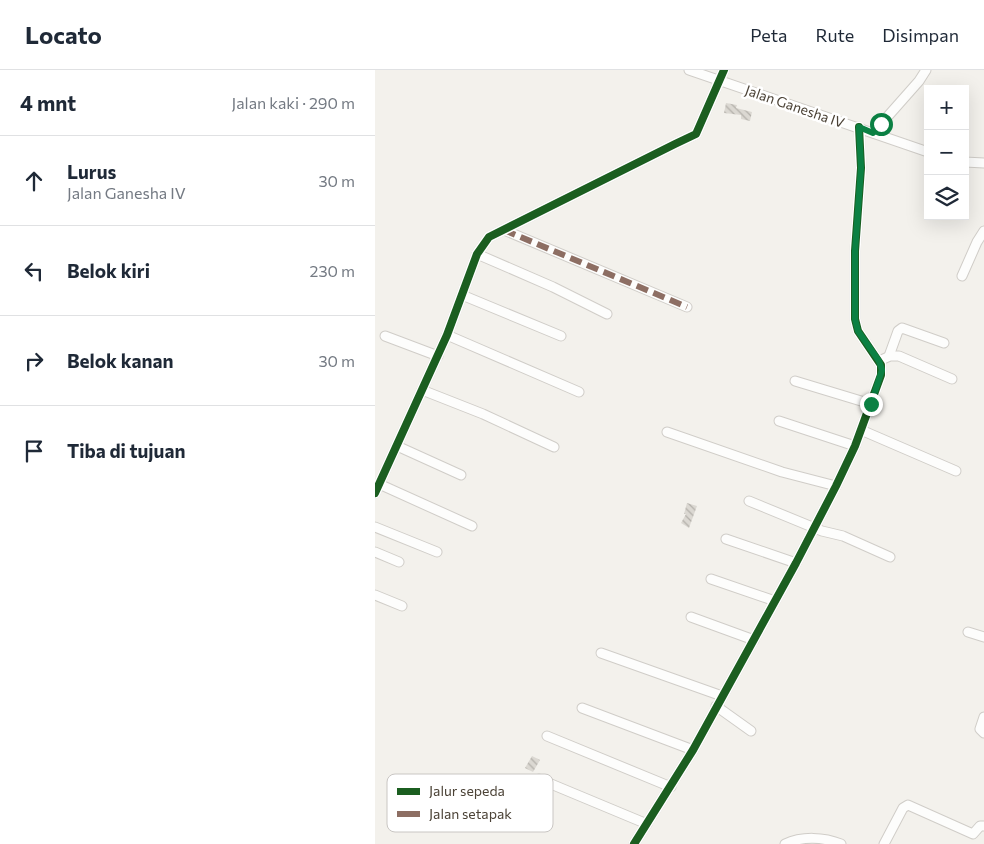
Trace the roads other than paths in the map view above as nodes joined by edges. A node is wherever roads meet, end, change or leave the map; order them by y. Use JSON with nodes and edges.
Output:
{"nodes":[{"id":1,"x":689,"y":70,"type":"edge"},
{"id":2,"x":724,"y":70,"type":"edge"},
{"id":3,"x":926,"y":70,"type":"edge"},
{"id":4,"x":720,"y":80,"type":"junction"},
{"id":5,"x":859,"y":127,"type":"junction"},
{"id":6,"x":873,"y":133,"type":"junction"},
{"id":7,"x":924,"y":151,"type":"edge"},
{"id":8,"x":984,"y":152,"type":"edge"},
{"id":9,"x":969,"y":162,"type":"edge"},
{"id":10,"x":983,"y":163,"type":"edge"},
{"id":11,"x":504,"y":230,"type":"junction"},
{"id":12,"x":984,"y":231,"type":"edge"},
{"id":13,"x":477,"y":254,"type":"junction"},
{"id":14,"x":962,"y":276,"type":"dead end"},
{"id":15,"x":462,"y":295,"type":"junction"},
{"id":16,"x":687,"y":307,"type":"dead end"},
{"id":17,"x":607,"y":314,"type":"dead end"},
{"id":18,"x":447,"y":335,"type":"junction"},
{"id":19,"x":385,"y":336,"type":"dead end"},
{"id":20,"x":561,"y":336,"type":"dead end"},
{"id":21,"x":944,"y":343,"type":"dead end"},
{"id":22,"x":437,"y":356,"type":"junction"},
{"id":23,"x":889,"y":356,"type":"junction"},
{"id":24,"x":879,"y":361,"type":"junction"},
{"id":25,"x":952,"y":379,"type":"dead end"},
{"id":26,"x":795,"y":381,"type":"dead end"},
{"id":27,"x":422,"y":390,"type":"junction"},
{"id":28,"x":579,"y":392,"type":"dead end"},
{"id":29,"x":871,"y":404,"type":"junction"},
{"id":30,"x":779,"y":421,"type":"dead end"},
{"id":31,"x":861,"y":430,"type":"junction"},
{"id":32,"x":667,"y":432,"type":"dead end"},
{"id":33,"x":397,"y":446,"type":"junction"},
{"id":34,"x":855,"y":446,"type":"junction"},
{"id":35,"x":554,"y":447,"type":"dead end"},
{"id":36,"x":957,"y":471,"type":"dead end"},
{"id":37,"x":461,"y":475,"type":"dead end"},
{"id":38,"x":836,"y":486,"type":"junction"},
{"id":39,"x":377,"y":488,"type":"edge"},
{"id":40,"x":749,"y":501,"type":"dead end"},
{"id":41,"x":472,"y":526,"type":"dead end"},
{"id":42,"x":375,"y":527,"type":"edge"},
{"id":43,"x":814,"y":528,"type":"junction"},
{"id":44,"x":725,"y":539,"type":"dead end"},
{"id":45,"x":375,"y":552,"type":"edge"},
{"id":46,"x":437,"y":552,"type":"dead end"},
{"id":47,"x":890,"y":557,"type":"dead end"},
{"id":48,"x":399,"y":562,"type":"dead end"},
{"id":49,"x":796,"y":563,"type":"junction"},
{"id":50,"x":711,"y":579,"type":"dead end"},
{"id":51,"x":375,"y":596,"type":"edge"},
{"id":52,"x":775,"y":601,"type":"junction"},
{"id":53,"x":402,"y":606,"type":"dead end"},
{"id":54,"x":691,"y":617,"type":"dead end"},
{"id":55,"x":967,"y":632,"type":"dead end"},
{"id":56,"x":984,"y":637,"type":"edge"},
{"id":57,"x":753,"y":640,"type":"junction"},
{"id":58,"x":601,"y":653,"type":"dead end"},
{"id":59,"x":722,"y":696,"type":"junction"},
{"id":60,"x":717,"y":706,"type":"junction"},
{"id":61,"x":582,"y":708,"type":"dead end"},
{"id":62,"x":984,"y":717,"type":"edge"},
{"id":63,"x":751,"y":731,"type":"dead end"},
{"id":64,"x":984,"y":733,"type":"edge"},
{"id":65,"x":547,"y":736,"type":"dead end"},
{"id":66,"x":693,"y":750,"type":"junction"},
{"id":67,"x":553,"y":785,"type":"edge"},
{"id":68,"x":671,"y":787,"type":"junction"},
{"id":69,"x":647,"y":824,"type":"junction"},
{"id":70,"x":984,"y":826,"type":"edge"},
{"id":71,"x":634,"y":844,"type":"edge"},
{"id":72,"x":785,"y":844,"type":"edge"},
{"id":73,"x":841,"y":844,"type":"edge"},
{"id":74,"x":884,"y":844,"type":"edge"}],
"edges":[{"from":1,"to":4,"type":"street","name":"Jalan Ganesha IV"},
{"from":2,"to":4,"type":"street"},
{"from":3,"to":6,"type":"street"},
{"from":4,"to":5,"type":"street","name":"Jalan Ganesha IV"},
{"from":4,"to":11,"type":"street"},
{"from":5,"to":6,"type":"street","name":"Jalan Ganesha IV"},
{"from":5,"to":24,"type":"street"},
{"from":6,"to":7,"type":"street","name":"Jalan Ganesha IV"},
{"from":8,"to":10,"type":"street"},
{"from":9,"to":10,"type":"street"},
{"from":11,"to":13,"type":"street"},
{"from":11,"to":16,"type":"street"},
{"from":12,"to":14,"type":"street"},
{"from":13,"to":15,"type":"street"},
{"from":13,"to":17,"type":"street"},
{"from":15,"to":18,"type":"street"},
{"from":15,"to":20,"type":"street"},
{"from":18,"to":22,"type":"street"},
{"from":18,"to":28,"type":"street"},
{"from":19,"to":22,"type":"street"},
{"from":21,"to":23,"type":"street"},
{"from":22,"to":27,"type":"street"},
{"from":23,"to":24,"type":"street"},
{"from":23,"to":25,"type":"street"},
{"from":24,"to":29,"type":"street"},
{"from":26,"to":29,"type":"street"},
{"from":27,"to":33,"type":"street"},
{"from":27,"to":35,"type":"street"},
{"from":29,"to":31,"type":"street"},
{"from":30,"to":34,"type":"street"},
{"from":31,"to":34,"type":"street"},
{"from":31,"to":36,"type":"street"},
{"from":32,"to":38,"type":"street"},
{"from":33,"to":37,"type":"street"},
{"from":33,"to":39,"type":"street"},
{"from":34,"to":38,"type":"street"},
{"from":38,"to":43,"type":"street"},
{"from":39,"to":41,"type":"street"},
{"from":40,"to":43,"type":"street"},
{"from":42,"to":46,"type":"street"},
{"from":43,"to":47,"type":"street"},
{"from":43,"to":49,"type":"street"},
{"from":44,"to":49,"type":"street"},
{"from":45,"to":48,"type":"street"},
{"from":49,"to":52,"type":"street"},
{"from":50,"to":52,"type":"street"},
{"from":51,"to":53,"type":"street"},
{"from":52,"to":57,"type":"street"},
{"from":54,"to":57,"type":"street"},
{"from":55,"to":56,"type":"street"},
{"from":57,"to":59,"type":"street"},
{"from":58,"to":59,"type":"street"},
{"from":59,"to":60,"type":"street"},
{"from":60,"to":63,"type":"street"},
{"from":60,"to":66,"type":"street"},
{"from":61,"to":66,"type":"street"},
{"from":62,"to":64,"type":"street"},
{"from":65,"to":68,"type":"street"},
{"from":66,"to":68,"type":"street"},
{"from":67,"to":69,"type":"street"},
{"from":68,"to":69,"type":"street"},
{"from":69,"to":71,"type":"street"},
{"from":70,"to":74,"type":"street"},
{"from":72,"to":73,"type":"street"}]}
